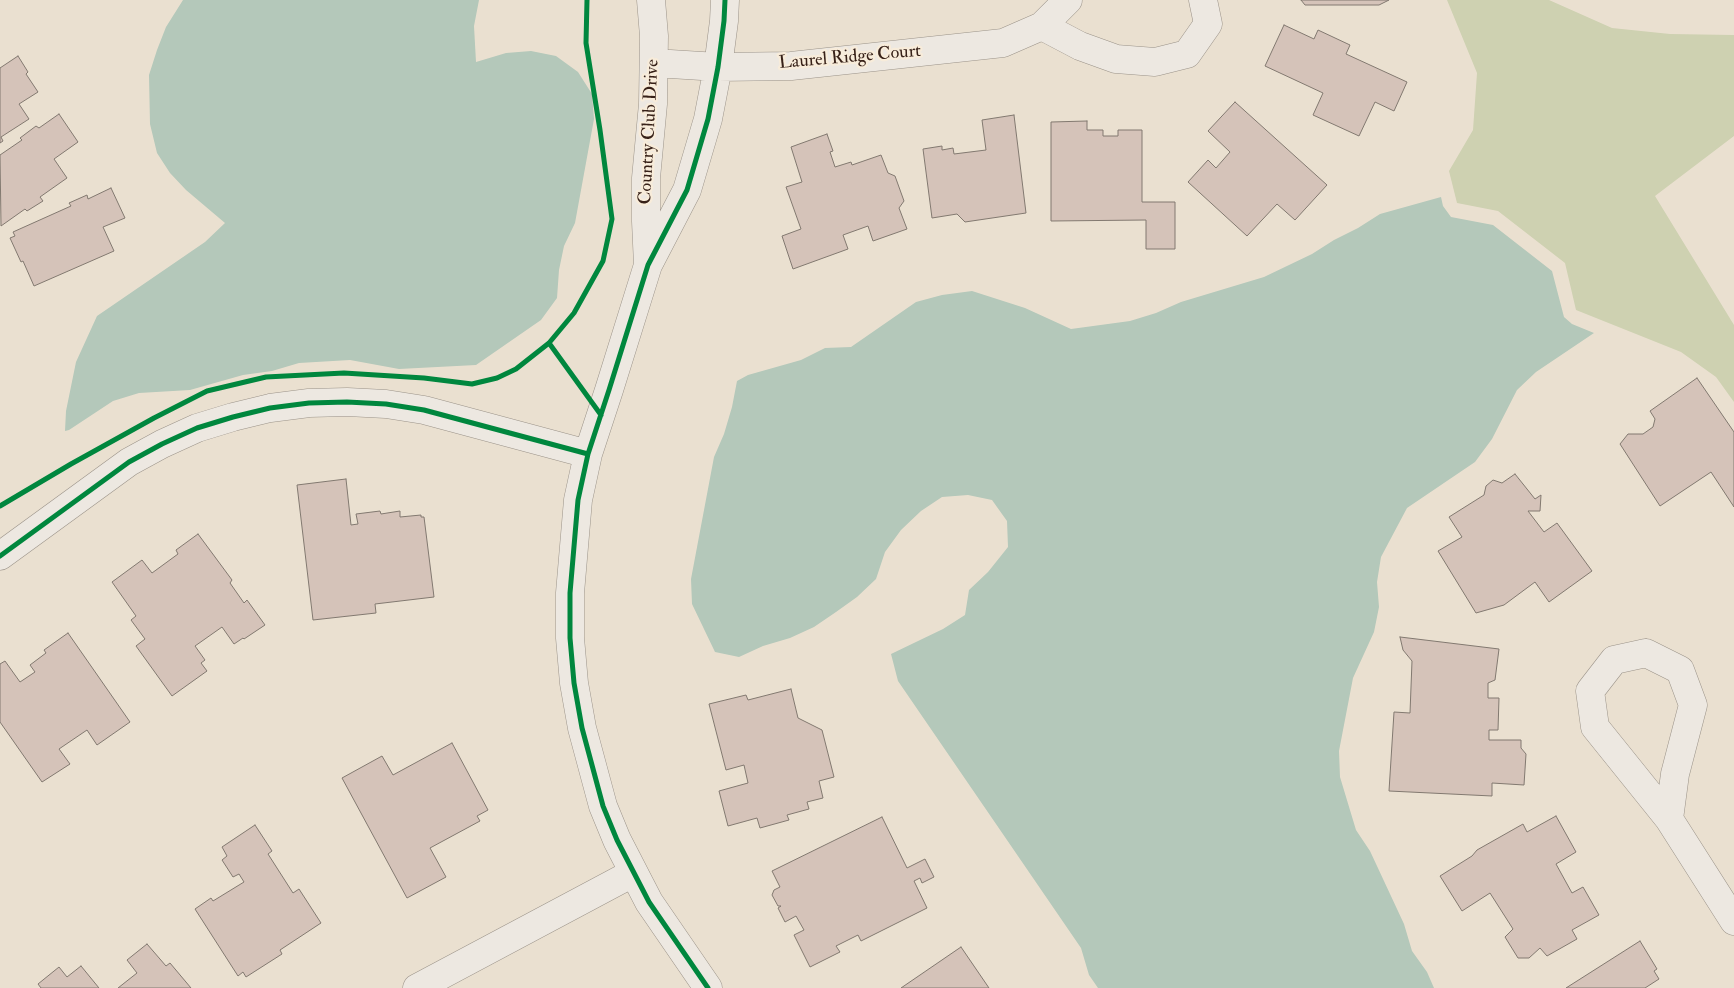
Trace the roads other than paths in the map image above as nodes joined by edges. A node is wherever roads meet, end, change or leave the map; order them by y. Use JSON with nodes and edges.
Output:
{"nodes":[{"id":1,"x":651,"y":0,"type":"edge"},
{"id":2,"x":724,"y":0,"type":"edge"},
{"id":3,"x":1068,"y":0,"type":"edge"},
{"id":4,"x":1203,"y":0,"type":"edge"},
{"id":5,"x":1042,"y":26,"type":"junction"},
{"id":6,"x":654,"y":63,"type":"junction"},
{"id":7,"x":718,"y":67,"type":"junction"},
{"id":8,"x":648,"y":265,"type":"junction"},
{"id":9,"x":588,"y":454,"type":"junction"},
{"id":10,"x":0,"y":556,"type":"edge"},
{"id":11,"x":1669,"y":819,"type":"junction"},
{"id":12,"x":633,"y":873,"type":"junction"},
{"id":13,"x":1734,"y":921,"type":"edge"},
{"id":14,"x":417,"y":988,"type":"edge"},
{"id":15,"x":708,"y":988,"type":"edge"}],
"edges":[{"from":1,"to":6,"type":"street","name":"Country Club Drive"},
{"from":2,"to":7,"type":"street","name":"Country Club Drive"},
{"from":3,"to":5,"type":"street","name":"Laurel Ridge Court"},
{"from":4,"to":5,"type":"street"},
{"from":5,"to":7,"type":"street","name":"Laurel Ridge Court"},
{"from":6,"to":7,"type":"street","name":"Laurel Ridge Court"},
{"from":6,"to":8,"type":"street","name":"Country Club Drive"},
{"from":7,"to":8,"type":"street","name":"Country Club Drive"},
{"from":8,"to":9,"type":"street","name":"Country Club Drive"},
{"from":9,"to":10,"type":"street"},
{"from":9,"to":12,"type":"street","name":"Country Club Drive"},
{"from":11,"to":11,"type":"street"},
{"from":11,"to":13,"type":"street"},
{"from":12,"to":14,"type":"street"},
{"from":12,"to":15,"type":"street","name":"Country Club Drive"}]}
